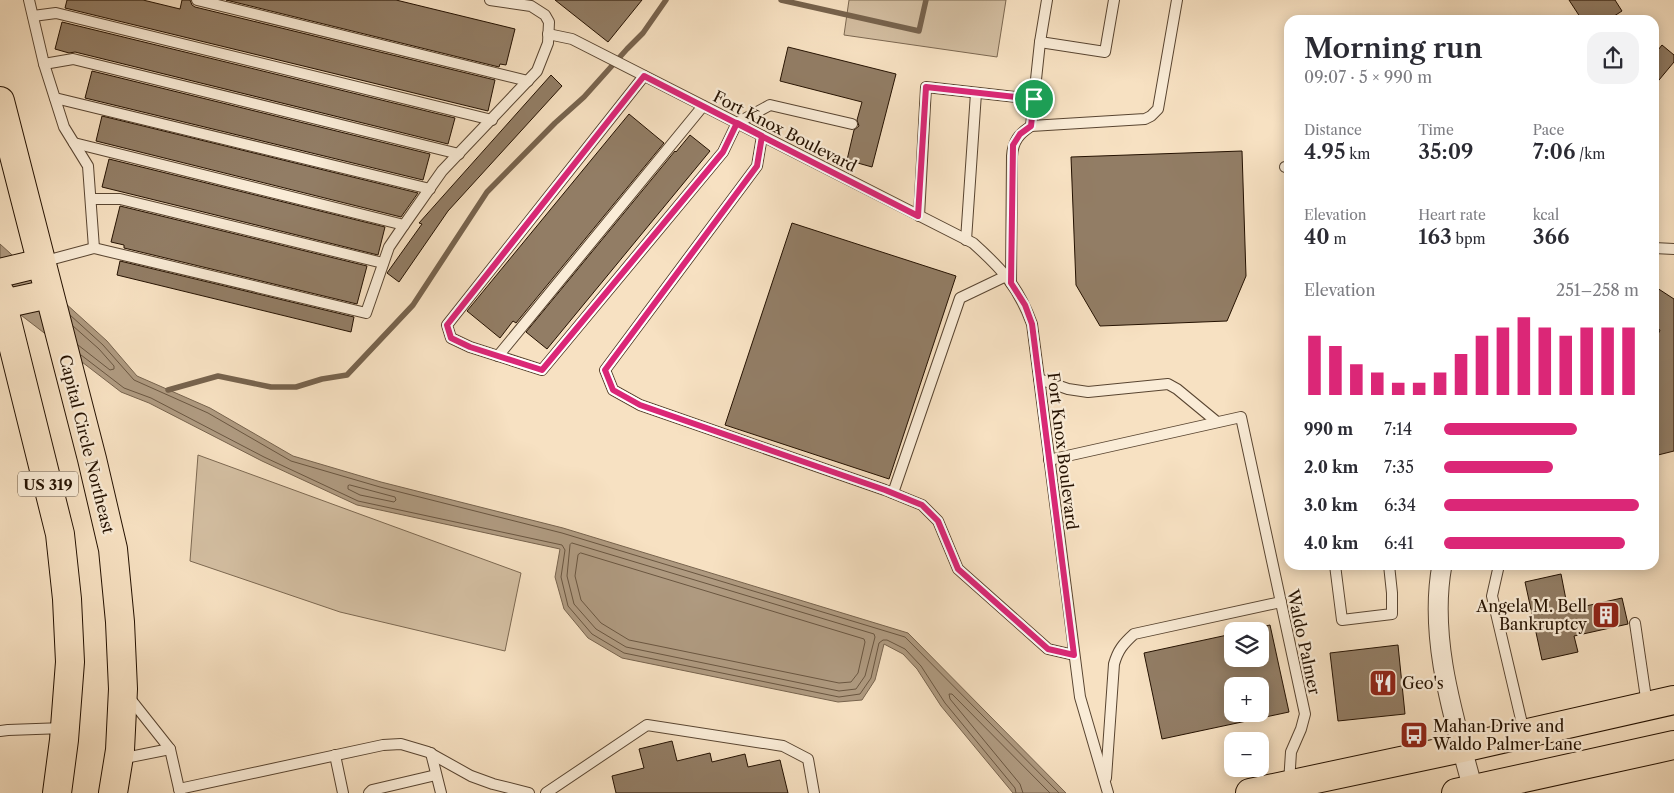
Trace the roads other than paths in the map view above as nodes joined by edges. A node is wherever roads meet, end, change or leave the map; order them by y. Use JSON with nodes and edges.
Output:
{"nodes":[{"id":1,"x":29,"y":0,"type":"edge"},
{"id":2,"x":198,"y":0,"type":"edge"},
{"id":3,"x":490,"y":0,"type":"edge"},
{"id":4,"x":1047,"y":0,"type":"edge"},
{"id":5,"x":1114,"y":0,"type":"edge"},
{"id":6,"x":1177,"y":0,"type":"edge"},
{"id":7,"x":517,"y":2,"type":"edge"},
{"id":8,"x":33,"y":16,"type":"junction"},
{"id":9,"x":548,"y":34,"type":"junction"},
{"id":10,"x":1040,"y":42,"type":"junction"},
{"id":11,"x":44,"y":64,"type":"junction"},
{"id":12,"x":644,"y":76,"type":"junction"},
{"id":13,"x":528,"y":81,"type":"junction"},
{"id":14,"x":976,"y":93,"type":"junction"},
{"id":15,"x":55,"y":98,"type":"junction"},
{"id":16,"x":1034,"y":99,"type":"junction"},
{"id":17,"x":0,"y":101,"type":"edge"},
{"id":18,"x":703,"y":106,"type":"junction"},
{"id":19,"x":492,"y":120,"type":"junction"},
{"id":20,"x":737,"y":123,"type":"junction"},
{"id":21,"x":852,"y":124,"type":"dead end"},
{"id":22,"x":1031,"y":126,"type":"junction"},
{"id":23,"x":762,"y":136,"type":"junction"},
{"id":24,"x":74,"y":143,"type":"junction"},
{"id":25,"x":459,"y":154,"type":"junction"},
{"id":26,"x":430,"y":189,"type":"junction"},
{"id":27,"x":91,"y":199,"type":"junction"},
{"id":28,"x":918,"y":216,"type":"junction"},
{"id":29,"x":404,"y":225,"type":"junction"},
{"id":30,"x":966,"y":240,"type":"junction"},
{"id":31,"x":94,"y":248,"type":"junction"},
{"id":32,"x":1659,"y":248,"type":"edge"},
{"id":33,"x":1674,"y":248,"type":"edge"},
{"id":34,"x":41,"y":262,"type":"junction"},
{"id":35,"x":383,"y":263,"type":"junction"},
{"id":36,"x":0,"y":273,"type":"edge"},
{"id":37,"x":1009,"y":279,"type":"junction"},
{"id":38,"x":49,"y":294,"type":"junction"},
{"id":39,"x":1,"y":301,"type":"edge"},
{"id":40,"x":498,"y":356,"type":"junction"},
{"id":41,"x":1039,"y":379,"type":"junction"},
{"id":42,"x":1217,"y":422,"type":"junction"},
{"id":43,"x":1049,"y":460,"type":"junction"},
{"id":44,"x":893,"y":493,"type":"junction"},
{"id":45,"x":1336,"y":570,"type":"edge"},
{"id":46,"x":1390,"y":570,"type":"edge"},
{"id":47,"x":1441,"y":570,"type":"edge"},
{"id":48,"x":1498,"y":570,"type":"edge"},
{"id":49,"x":1281,"y":602,"type":"junction"},
{"id":50,"x":1635,"y":623,"type":"dead end"},
{"id":51,"x":1074,"y":655,"type":"junction"},
{"id":52,"x":123,"y":689,"type":"junction"},
{"id":53,"x":1674,"y":700,"type":"edge"},
{"id":54,"x":1647,"y":706,"type":"junction"},
{"id":55,"x":65,"y":728,"type":"junction"},
{"id":56,"x":0,"y":732,"type":"edge"},
{"id":57,"x":1525,"y":734,"type":"junction"},
{"id":58,"x":1674,"y":745,"type":"edge"},
{"id":59,"x":1462,"y":748,"type":"junction"},
{"id":60,"x":170,"y":749,"type":"junction"},
{"id":61,"x":431,"y":754,"type":"junction"},
{"id":62,"x":335,"y":755,"type":"junction"},
{"id":63,"x":119,"y":759,"type":"junction"},
{"id":64,"x":436,"y":775,"type":"junction"},
{"id":65,"x":1289,"y":784,"type":"junction"},
{"id":66,"x":1107,"y":788,"type":"edge"},
{"id":67,"x":180,"y":791,"type":"edge"},
{"id":68,"x":341,"y":791,"type":"edge"},
{"id":69,"x":518,"y":792,"type":"edge"},
{"id":70,"x":1468,"y":792,"type":"edge"},
{"id":71,"x":57,"y":793,"type":"edge"},
{"id":72,"x":114,"y":793,"type":"edge"},
{"id":73,"x":369,"y":793,"type":"edge"},
{"id":74,"x":441,"y":793,"type":"edge"},
{"id":75,"x":530,"y":793,"type":"edge"},
{"id":76,"x":546,"y":793,"type":"edge"},
{"id":77,"x":814,"y":793,"type":"edge"},
{"id":78,"x":1250,"y":793,"type":"edge"}],
"edges":[{"from":1,"to":8,"type":"lane"},
{"from":2,"to":13,"type":"lane"},
{"from":3,"to":7,"type":"lane"},
{"from":4,"to":10,"type":"lane"},
{"from":5,"to":10,"type":"lane"},
{"from":6,"to":22,"type":"lane"},
{"from":7,"to":9,"type":"lane"},
{"from":8,"to":11,"type":"lane"},
{"from":8,"to":19,"type":"lane"},
{"from":9,"to":12,"type":"lane","name":"Fort Knox Boulevard"},
{"from":9,"to":13,"type":"lane"},
{"from":10,"to":16,"type":"lane"},
{"from":11,"to":15,"type":"lane"},
{"from":11,"to":25,"type":"lane"},
{"from":12,"to":18,"type":"lane","name":"Fort Knox Boulevard"},
{"from":12,"to":40,"type":"lane"},
{"from":13,"to":19,"type":"lane"},
{"from":14,"to":16,"type":"lane"},
{"from":14,"to":28,"type":"lane"},
{"from":14,"to":30,"type":"lane"},
{"from":15,"to":24,"type":"lane"},
{"from":15,"to":26,"type":"lane"},
{"from":16,"to":22,"type":"lane"},
{"from":17,"to":34,"type":"main road","name":"Capital Circle Northeast","number":"US 319"},
{"from":18,"to":20,"type":"lane","name":"Fort Knox Boulevard"},
{"from":18,"to":40,"type":"lane"},
{"from":19,"to":25,"type":"lane"},
{"from":20,"to":21,"type":"lane"},
{"from":20,"to":23,"type":"lane","name":"Fort Knox Boulevard"},
{"from":20,"to":40,"type":"lane"},
{"from":22,"to":37,"type":"lane"},
{"from":23,"to":28,"type":"lane","name":"Fort Knox Boulevard"},
{"from":23,"to":44,"type":"lane"},
{"from":24,"to":27,"type":"lane"},
{"from":24,"to":29,"type":"lane"},
{"from":25,"to":26,"type":"lane"},
{"from":26,"to":29,"type":"lane"},
{"from":27,"to":31,"type":"lane"},
{"from":27,"to":35,"type":"lane"},
{"from":28,"to":30,"type":"lane","name":"Fort Knox Boulevard"},
{"from":29,"to":35,"type":"lane"},
{"from":30,"to":37,"type":"lane","name":"Fort Knox Boulevard"},
{"from":31,"to":34,"type":"lane"},
{"from":31,"to":35,"type":"lane"},
{"from":32,"to":33,"type":"lane"},
{"from":34,"to":36,"type":"main road"},
{"from":34,"to":38,"type":"main road","name":"Capital Circle Northeast","number":"US 319"},
{"from":37,"to":41,"type":"lane","name":"Fort Knox Boulevard"},
{"from":37,"to":44,"type":"lane"},
{"from":38,"to":39,"type":"main road"},
{"from":38,"to":52,"type":"main road","name":"Capital Circle Northeast","number":"US 319"},
{"from":39,"to":55,"type":"main road","number":"US 319"},
{"from":41,"to":42,"type":"lane"},
{"from":41,"to":43,"type":"lane","name":"Fort Knox Boulevard"},
{"from":42,"to":43,"type":"lane"},
{"from":42,"to":49,"type":"lane","name":"Waldo Palmer"},
{"from":43,"to":51,"type":"lane","name":"Fort Knox Boulevard"},
{"from":44,"to":51,"type":"lane"},
{"from":45,"to":46,"type":"lane"},
{"from":47,"to":59,"type":"street"},
{"from":48,"to":57,"type":"lane"},
{"from":49,"to":65,"type":"lane","name":"Waldo Palmer"},
{"from":49,"to":66,"type":"lane"},
{"from":50,"to":54,"type":"lane"},
{"from":51,"to":66,"type":"lane","name":"Fort Knox Boulevard"},
{"from":52,"to":60,"type":"lane"},
{"from":52,"to":63,"type":"main road","name":"Capital Circle Northeast","number":"US 319"},
{"from":53,"to":54,"type":"main road"},
{"from":54,"to":57,"type":"main road"},
{"from":55,"to":56,"type":"lane"},
{"from":55,"to":71,"type":"main road","number":"US 319"},
{"from":57,"to":59,"type":"main road"},
{"from":58,"to":70,"type":"main road"},
{"from":59,"to":65,"type":"main road"},
{"from":59,"to":70,"type":"street"},
{"from":60,"to":63,"type":"lane"},
{"from":60,"to":67,"type":"lane"},
{"from":61,"to":62,"type":"lane"},
{"from":61,"to":64,"type":"lane"},
{"from":61,"to":69,"type":"lane"},
{"from":62,"to":67,"type":"lane"},
{"from":62,"to":68,"type":"lane"},
{"from":63,"to":72,"type":"main road","name":"Capital Circle Northeast","number":"US 319"},
{"from":64,"to":73,"type":"lane"},
{"from":64,"to":74,"type":"lane"},
{"from":65,"to":78,"type":"main road"},
{"from":69,"to":75,"type":"lane"},
{"from":76,"to":77,"type":"lane"}]}
